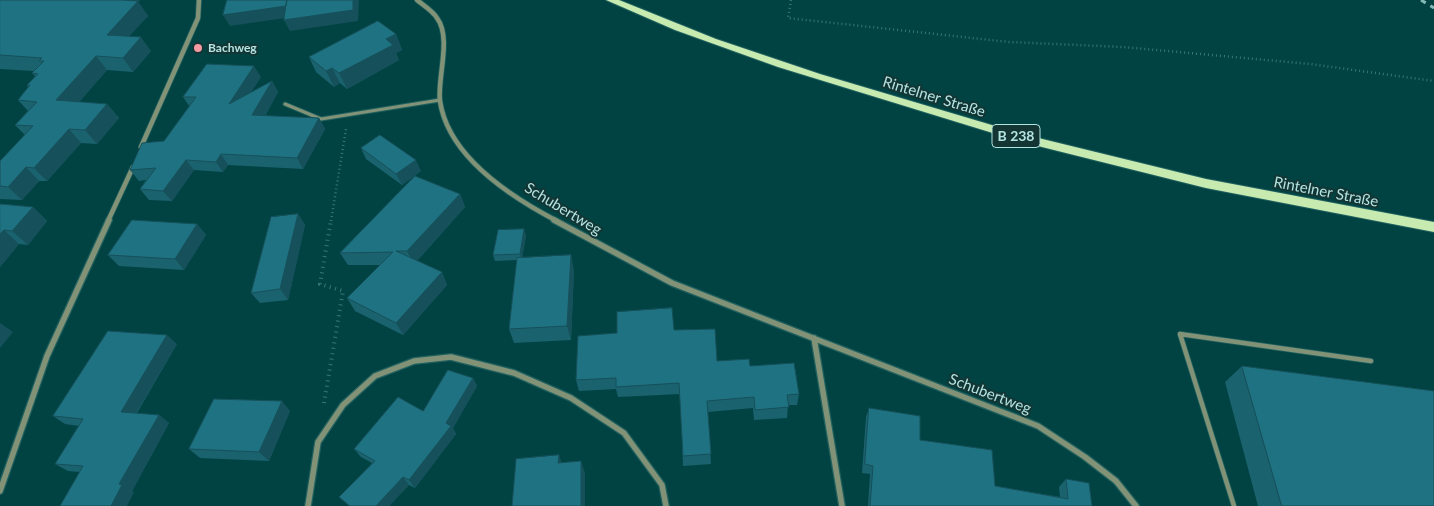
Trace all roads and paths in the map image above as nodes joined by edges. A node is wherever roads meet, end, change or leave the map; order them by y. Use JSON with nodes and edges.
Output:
{"nodes":[{"id":1,"x":200,"y":0,"type":"edge"},
{"id":2,"x":417,"y":0,"type":"edge"},
{"id":3,"x":611,"y":0,"type":"edge"},
{"id":4,"x":791,"y":0,"type":"edge"},
{"id":5,"x":1434,"y":81,"type":"edge"},
{"id":6,"x":440,"y":100,"type":"junction"},
{"id":7,"x":285,"y":104,"type":"dead end"},
{"id":8,"x":348,"y":116,"type":"junction"},
{"id":9,"x":138,"y":154,"type":"edge"},
{"id":10,"x":135,"y":162,"type":"edge"},
{"id":11,"x":1434,"y":227,"type":"edge"},
{"id":12,"x":814,"y":338,"type":"junction"},
{"id":13,"x":1371,"y":361,"type":"dead end"},
{"id":14,"x":324,"y":404,"type":"dead end"},
{"id":15,"x":0,"y":491,"type":"edge"},
{"id":16,"x":308,"y":506,"type":"edge"},
{"id":17,"x":666,"y":506,"type":"edge"},
{"id":18,"x":842,"y":506,"type":"edge"},
{"id":19,"x":1136,"y":506,"type":"edge"},
{"id":20,"x":1234,"y":506,"type":"edge"}],
"edges":[{"from":1,"to":9,"type":"street"},
{"from":2,"to":6,"type":"street","name":"Schubertweg"},
{"from":3,"to":11,"type":"main road","name":"Rintelner Straße","number":"B 238"},
{"from":4,"to":5,"type":"path"},
{"from":6,"to":8,"type":"lane"},
{"from":6,"to":12,"type":"street","name":"Schubertweg"},
{"from":7,"to":8,"type":"lane"},
{"from":8,"to":14,"type":"path"},
{"from":10,"to":15,"type":"street"},
{"from":12,"to":18,"type":"street"},
{"from":12,"to":19,"type":"street","name":"Schubertweg"},
{"from":13,"to":20,"type":"lane"},
{"from":16,"to":17,"type":"street"}]}
